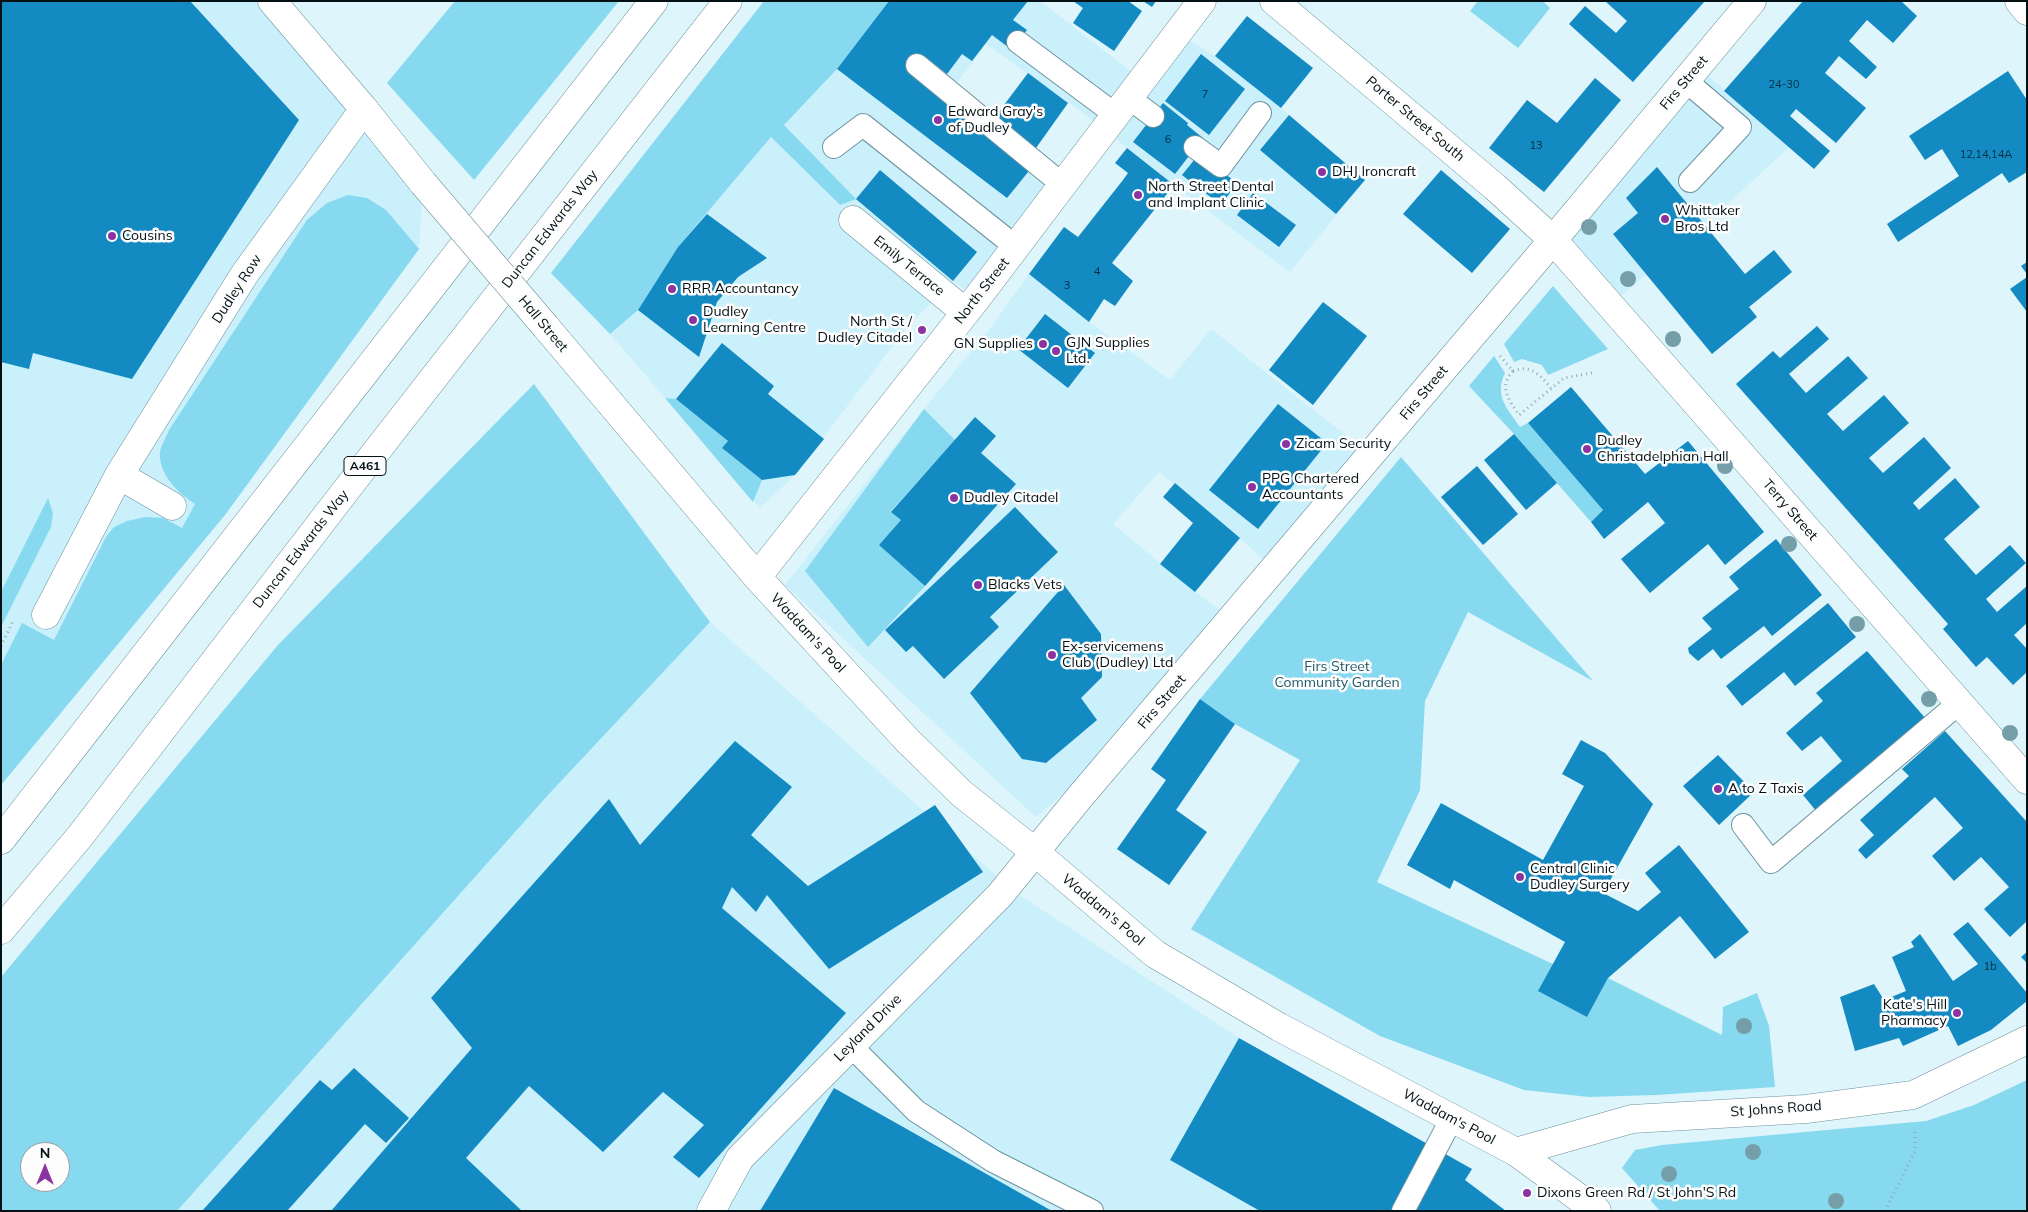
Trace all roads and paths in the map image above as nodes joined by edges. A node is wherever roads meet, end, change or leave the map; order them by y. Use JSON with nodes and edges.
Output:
{"nodes":[{"id":1,"x":272,"y":1,"type":"edge"},
{"id":2,"x":654,"y":1,"type":"edge"},
{"id":3,"x":728,"y":1,"type":"edge"},
{"id":4,"x":1202,"y":1,"type":"edge"},
{"id":5,"x":1274,"y":1,"type":"edge"},
{"id":6,"x":1752,"y":1,"type":"edge"},
{"id":7,"x":2019,"y":1,"type":"edge"},
{"id":8,"x":2027,"y":11,"type":"edge"},
{"id":9,"x":1018,"y":42,"type":"dead end"},
{"id":10,"x":917,"y":65,"type":"dead end"},
{"id":11,"x":1686,"y":81,"type":"junction"},
{"id":12,"x":1123,"y":107,"type":"junction"},
{"id":13,"x":364,"y":109,"type":"junction"},
{"id":14,"x":1260,"y":113,"type":"dead end"},
{"id":15,"x":1153,"y":116,"type":"dead end"},
{"id":16,"x":834,"y":146,"type":"dead end"},
{"id":17,"x":1195,"y":147,"type":"dead end"},
{"id":18,"x":1690,"y":181,"type":"dead end"},
{"id":19,"x":1063,"y":185,"type":"junction"},
{"id":20,"x":853,"y":220,"type":"dead end"},
{"id":21,"x":1553,"y":240,"type":"junction"},
{"id":22,"x":1016,"y":247,"type":"junction"},
{"id":23,"x":965,"y":312,"type":"junction"},
{"id":24,"x":1478,"y":329,"type":"junction"},
{"id":25,"x":1513,"y":371,"type":"junction"},
{"id":26,"x":1596,"y":372,"type":"dead end"},
{"id":27,"x":1552,"y":388,"type":"junction"},
{"id":28,"x":119,"y":475,"type":"junction"},
{"id":29,"x":172,"y":506,"type":"dead end"},
{"id":30,"x":757,"y":577,"type":"junction"},
{"id":31,"x":46,"y":615,"type":"dead end"},
{"id":32,"x":1959,"y":703,"type":"junction"},
{"id":33,"x":2027,"y":780,"type":"edge"},
{"id":34,"x":1743,"y":825,"type":"dead end"},
{"id":35,"x":1,"y":840,"type":"edge"},
{"id":36,"x":1035,"y":852,"type":"junction"},
{"id":37,"x":1,"y":930,"type":"edge"},
{"id":38,"x":2027,"y":1040,"type":"edge"},
{"id":39,"x":851,"y":1046,"type":"junction"},
{"id":40,"x":1913,"y":1095,"type":"junction"},
{"id":41,"x":1452,"y":1118,"type":"junction"},
{"id":42,"x":1516,"y":1152,"type":"junction"},
{"id":43,"x":711,"y":1211,"type":"edge"},
{"id":44,"x":1092,"y":1211,"type":"edge"},
{"id":45,"x":1404,"y":1211,"type":"edge"},
{"id":46,"x":1596,"y":1211,"type":"edge"},
{"id":47,"x":1885,"y":1211,"type":"edge"}],
"edges":[{"from":1,"to":13,"type":"main road","name":"Hall Street"},
{"from":2,"to":35,"type":"main road"},
{"from":3,"to":37,"type":"main road","name":"Duncan Edwards Way","number":"A461"},
{"from":4,"to":12,"type":"main road","name":"North Street"},
{"from":5,"to":21,"type":"main road","name":"Porter Street South"},
{"from":6,"to":11,"type":"main road","name":"Firs Street"},
{"from":7,"to":8,"type":"main road"},
{"from":9,"to":12,"type":"lane"},
{"from":10,"to":19,"type":"lane"},
{"from":11,"to":18,"type":"lane"},
{"from":11,"to":21,"type":"main road","name":"Firs Street"},
{"from":12,"to":15,"type":"lane"},
{"from":12,"to":19,"type":"main road","name":"North Street"},
{"from":13,"to":28,"type":"main road","name":"Dudley Row"},
{"from":13,"to":30,"type":"main road","name":"Hall Street","bridge":true},
{"from":14,"to":17,"type":"lane"},
{"from":16,"to":22,"type":"lane"},
{"from":19,"to":22,"type":"main road","name":"North Street"},
{"from":20,"to":23,"type":"main road","name":"Emily Terrace"},
{"from":21,"to":24,"type":"main road","name":"Firs Street"},
{"from":21,"to":32,"type":"main road","name":"Terry Street"},
{"from":22,"to":23,"type":"main road","name":"North Street"},
{"from":23,"to":30,"type":"main road","name":"North Street"},
{"from":24,"to":25,"type":"path"},
{"from":24,"to":36,"type":"main road","name":"Firs Street"},
{"from":25,"to":27,"type":"path"},
{"from":25,"to":27,"type":"path"},
{"from":26,"to":27,"type":"path"},
{"from":28,"to":29,"type":"main road"},
{"from":28,"to":31,"type":"main road","name":"Dudley Row"},
{"from":30,"to":36,"type":"main road","name":"Waddam's Pool"},
{"from":32,"to":33,"type":"main road","name":"Terry Street"},
{"from":32,"to":34,"type":"lane"},
{"from":36,"to":39,"type":"main road","name":"Leyland Drive"},
{"from":36,"to":41,"type":"main road","name":"Waddam's Pool"},
{"from":38,"to":40,"type":"main road","name":"St Johns Road"},
{"from":39,"to":43,"type":"main road","name":"Leyland Drive"},
{"from":39,"to":44,"type":"lane"},
{"from":40,"to":42,"type":"main road","name":"St Johns Road"},
{"from":40,"to":47,"type":"path"},
{"from":41,"to":42,"type":"main road","name":"Waddam's Pool"},
{"from":41,"to":45,"type":"lane"},
{"from":42,"to":46,"type":"main road","name":"Waddam's Pool"}]}
